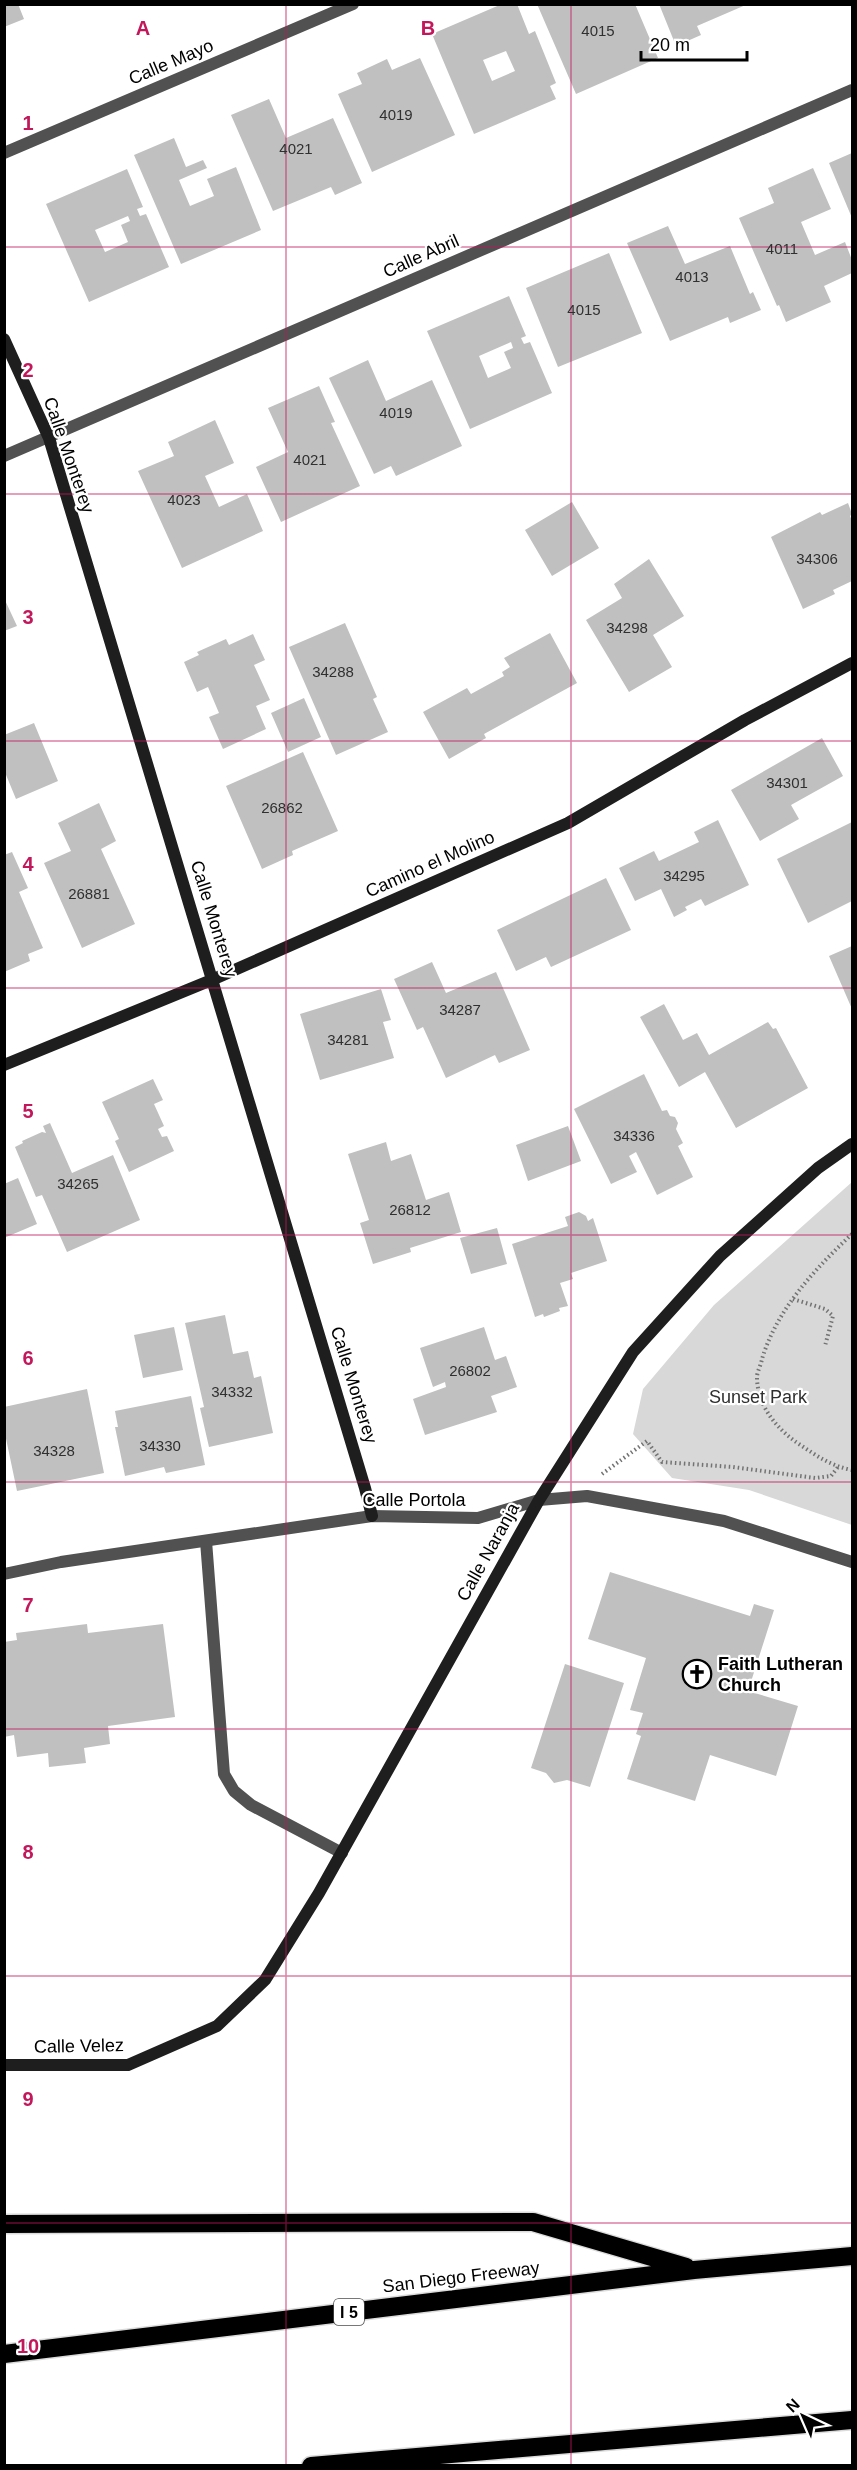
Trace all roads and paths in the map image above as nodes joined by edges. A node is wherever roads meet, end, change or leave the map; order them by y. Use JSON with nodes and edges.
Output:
{"nodes":[{"id":1,"x":353,"y":4,"type":"edge"},
{"id":2,"x":852,"y":90,"type":"edge"},
{"id":3,"x":4,"y":153,"type":"edge"},
{"id":4,"x":4,"y":339,"type":"edge"},
{"id":5,"x":49,"y":438,"type":"junction"},
{"id":6,"x":4,"y":456,"type":"edge"},
{"id":7,"x":852,"y":663,"type":"edge"},
{"id":8,"x":214,"y":979,"type":"junction"},
{"id":9,"x":4,"y":1065,"type":"edge"},
{"id":10,"x":852,"y":1144,"type":"edge"},
{"id":11,"x":852,"y":1234,"type":"edge"},
{"id":12,"x":793,"y":1299,"type":"junction"},
{"id":13,"x":825,"y":1346,"type":"dead end"},
{"id":14,"x":838,"y":1467,"type":"junction"},
{"id":15,"x":852,"y":1470,"type":"edge"},
{"id":16,"x":569,"y":1497,"type":"junction"},
{"id":17,"x":539,"y":1500,"type":"junction"},
{"id":18,"x":372,"y":1516,"type":"junction"},
{"id":19,"x":206,"y":1541,"type":"junction"},
{"id":20,"x":852,"y":1562,"type":"edge"},
{"id":21,"x":4,"y":1574,"type":"edge"},
{"id":22,"x":342,"y":1853,"type":"junction"},
{"id":23,"x":218,"y":2026,"type":"joint"},
{"id":24,"x":4,"y":2065,"type":"edge"},
{"id":25,"x":4,"y":2224,"type":"edge"},
{"id":26,"x":852,"y":2256,"type":"edge"},
{"id":27,"x":694,"y":2270,"type":"junction"},
{"id":28,"x":4,"y":2354,"type":"edge"},
{"id":29,"x":852,"y":2420,"type":"edge"},
{"id":30,"x":312,"y":2466,"type":"edge"}],
"edges":[{"from":1,"to":3,"type":"street","name":"Calle Mayo"},
{"from":2,"to":5,"type":"street","name":"Calle Abril"},
{"from":4,"to":5,"type":"street","name":"Calle Monterey"},
{"from":5,"to":6,"type":"street","name":"Calle Abril"},
{"from":5,"to":8,"type":"street","name":"Calle Monterey"},
{"from":7,"to":8,"type":"street","name":"Camino el Molino"},
{"from":8,"to":9,"type":"street","name":"Camino el Molino"},
{"from":8,"to":18,"type":"street","name":"Calle Monterey"},
{"from":10,"to":17,"type":"street","name":"Calle Naranja"},
{"from":11,"to":12,"type":"path"},
{"from":12,"to":13,"type":"path"},
{"from":12,"to":14,"type":"path"},
{"from":14,"to":15,"type":"path"},
{"from":14,"to":16,"type":"path"},
{"from":16,"to":17,"type":"street","name":"Calle Portola"},
{"from":16,"to":20,"type":"street","name":"Calle Portola"},
{"from":17,"to":18,"type":"street","name":"Calle Portola"},
{"from":17,"to":22,"type":"street","name":"Calle Naranja"},
{"from":18,"to":19,"type":"street","name":"Calle Portola"},
{"from":19,"to":21,"type":"street","name":"Calle Portola"},
{"from":19,"to":22,"type":"street"},
{"from":22,"to":23,"type":"street","name":"Calle Naranja"},
{"from":23,"to":24,"type":"street","name":"Calle Velez"},
{"from":25,"to":27,"type":"highway"},
{"from":26,"to":27,"type":"highway","name":"San Diego Freeway","number":"I 5"},
{"from":27,"to":28,"type":"highway","name":"San Diego Freeway","number":"I 5"},
{"from":29,"to":30,"type":"highway"}]}
